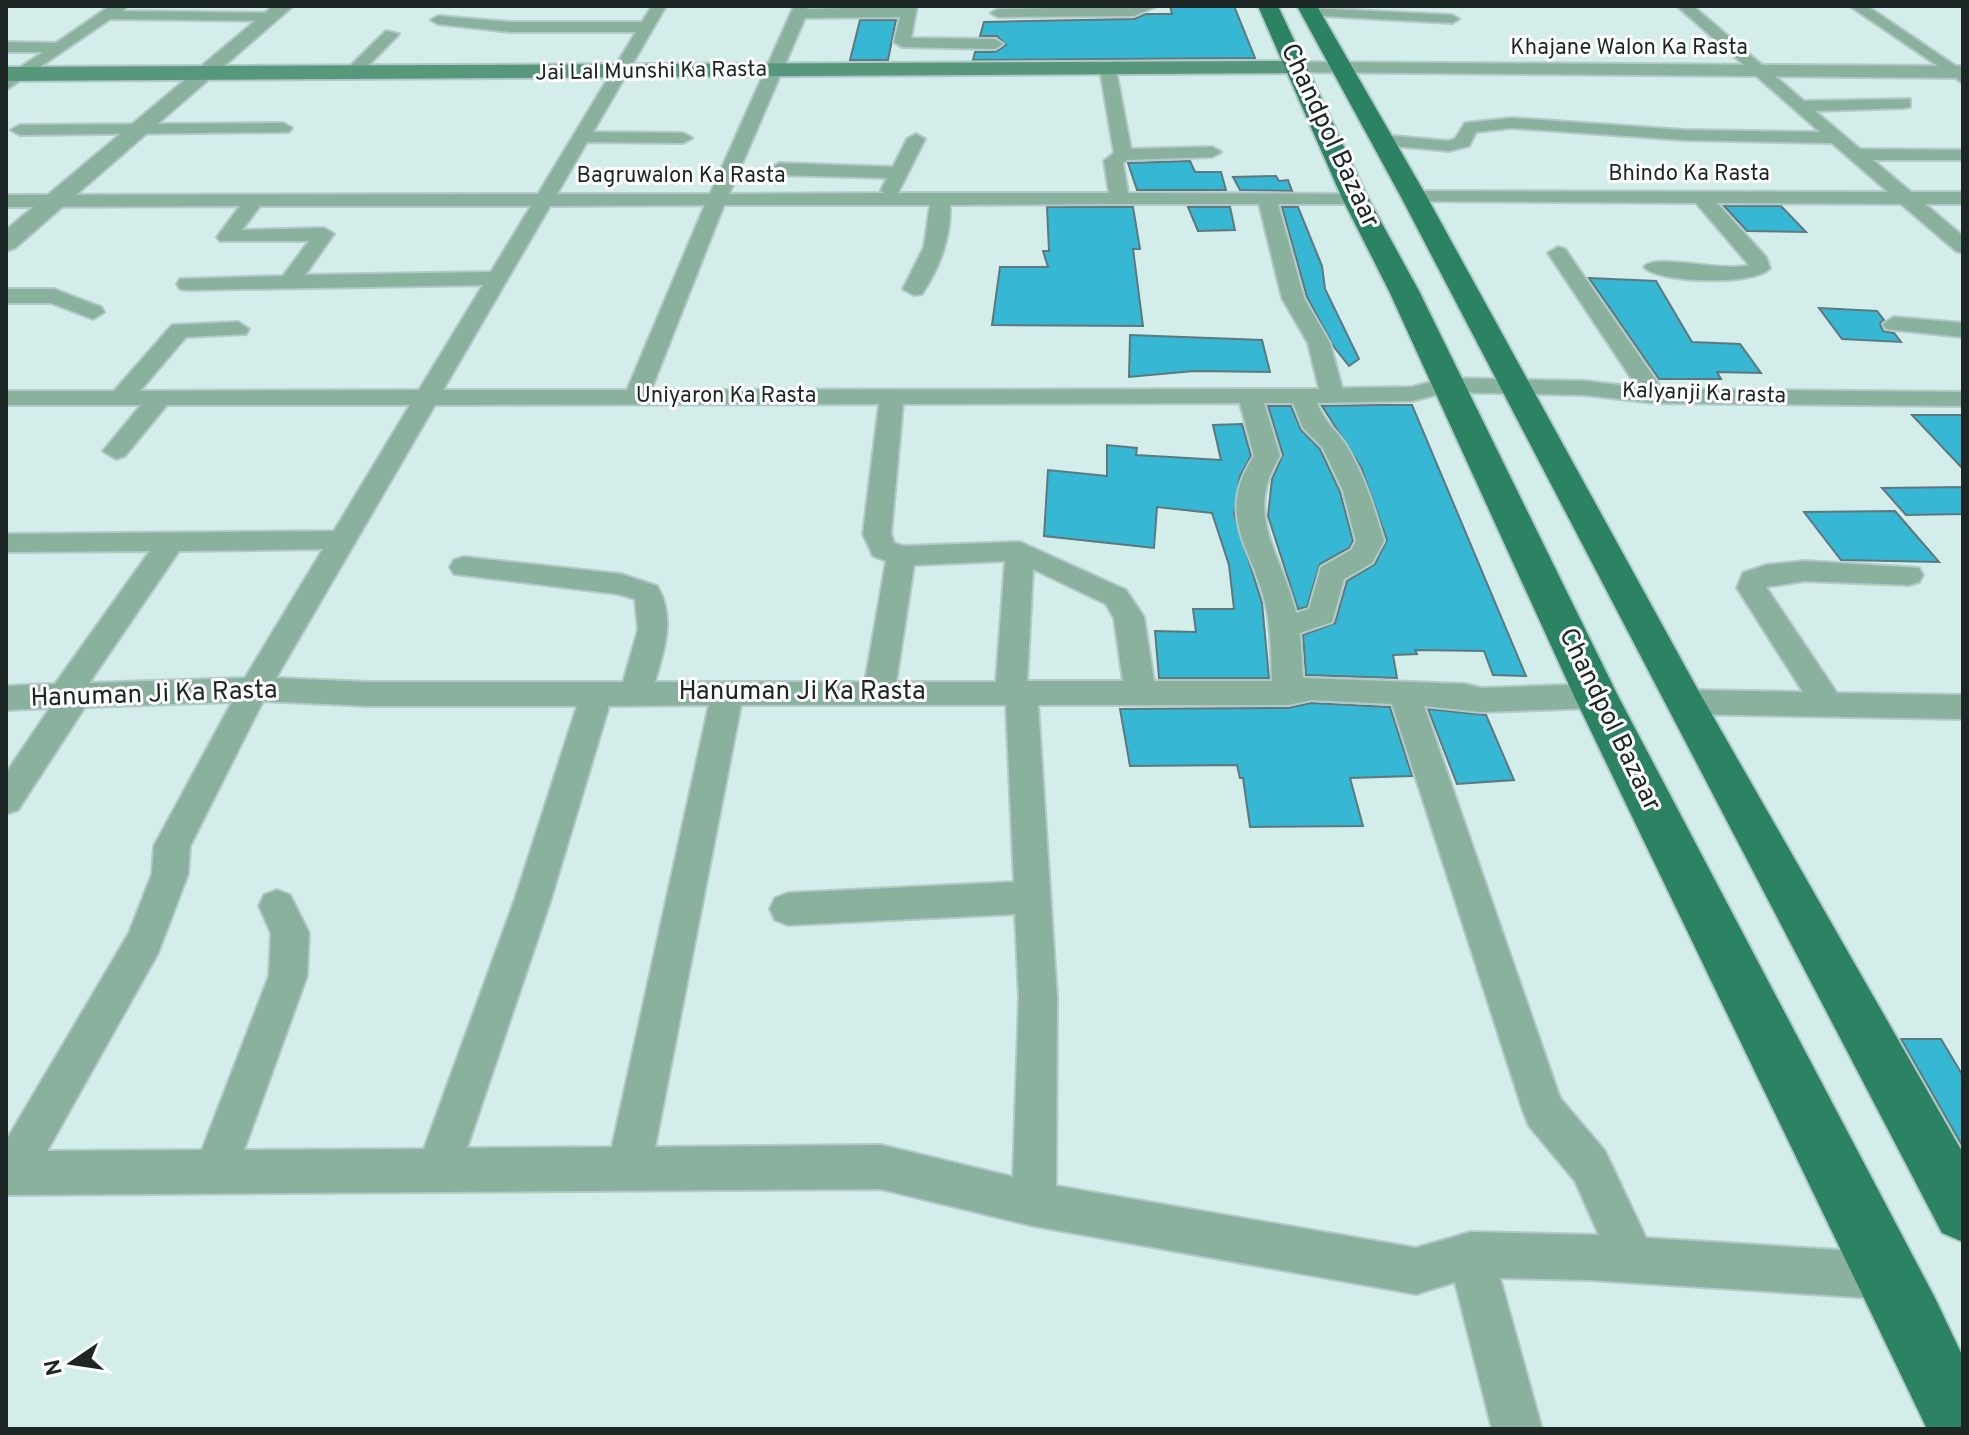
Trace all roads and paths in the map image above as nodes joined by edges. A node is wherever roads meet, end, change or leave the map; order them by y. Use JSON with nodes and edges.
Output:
{"nodes":[{"id":1,"x":659,"y":6,"type":"edge"},
{"id":2,"x":1150,"y":6,"type":"edge"},
{"id":3,"x":1268,"y":6,"type":"edge"},
{"id":4,"x":1684,"y":6,"type":"edge"},
{"id":5,"x":1857,"y":6,"type":"edge"},
{"id":6,"x":909,"y":9,"type":"edge"},
{"id":7,"x":998,"y":9,"type":"edge"},
{"id":8,"x":1067,"y":9,"type":"edge"},
{"id":9,"x":1309,"y":9,"type":"edge"},
{"id":10,"x":114,"y":10,"type":"edge"},
{"id":11,"x":800,"y":10,"type":"edge"},
{"id":12,"x":278,"y":12,"type":"edge"},
{"id":13,"x":1452,"y":19,"type":"dead end"},
{"id":14,"x":438,"y":20,"type":"dead end"},
{"id":15,"x":647,"y":27,"type":"junction"},
{"id":16,"x":391,"y":34,"type":"dead end"},
{"id":17,"x":995,"y":44,"type":"junction"},
{"id":18,"x":6,"y":47,"type":"edge"},
{"id":19,"x":60,"y":48,"type":"junction"},
{"id":20,"x":1296,"y":68,"type":"junction"},
{"id":21,"x":1108,"y":70,"type":"junction"},
{"id":22,"x":1343,"y":70,"type":"junction"},
{"id":23,"x":773,"y":71,"type":"junction"},
{"id":24,"x":991,"y":71,"type":"junction"},
{"id":25,"x":205,"y":73,"type":"junction"},
{"id":26,"x":352,"y":73,"type":"junction"},
{"id":27,"x":617,"y":73,"type":"junction"},
{"id":28,"x":1762,"y":73,"type":"junction"},
{"id":29,"x":1960,"y":74,"type":"edge"},
{"id":30,"x":11,"y":78,"type":"edge"},
{"id":31,"x":1904,"y":103,"type":"dead end"},
{"id":32,"x":1800,"y":106,"type":"junction"},
{"id":33,"x":283,"y":128,"type":"dead end"},
{"id":34,"x":20,"y":130,"type":"dead end"},
{"id":35,"x":139,"y":130,"type":"junction"},
{"id":36,"x":581,"y":137,"type":"junction"},
{"id":37,"x":683,"y":138,"type":"dead end"},
{"id":38,"x":1837,"y":138,"type":"junction"},
{"id":39,"x":916,"y":139,"type":"dead end"},
{"id":40,"x":1383,"y":140,"type":"junction"},
{"id":41,"x":1212,"y":152,"type":"dead end"},
{"id":42,"x":1856,"y":154,"type":"junction"},
{"id":43,"x":1123,"y":155,"type":"junction"},
{"id":44,"x":1963,"y":155,"type":"edge"},
{"id":45,"x":779,"y":169,"type":"dead end"},
{"id":46,"x":898,"y":173,"type":"junction"},
{"id":47,"x":1414,"y":197,"type":"junction"},
{"id":48,"x":1267,"y":198,"type":"junction"},
{"id":49,"x":1355,"y":198,"type":"junction"},
{"id":50,"x":1702,"y":198,"type":"junction"},
{"id":51,"x":1963,"y":198,"type":"edge"},
{"id":52,"x":1906,"y":199,"type":"junction"},
{"id":53,"x":547,"y":200,"type":"junction"},
{"id":54,"x":719,"y":200,"type":"junction"},
{"id":55,"x":887,"y":200,"type":"junction"},
{"id":56,"x":940,"y":200,"type":"junction"},
{"id":57,"x":1120,"y":200,"type":"junction"},
{"id":58,"x":6,"y":201,"type":"edge"},
{"id":59,"x":54,"y":201,"type":"junction"},
{"id":60,"x":253,"y":203,"type":"junction"},
{"id":61,"x":6,"y":243,"type":"edge"},
{"id":62,"x":1963,"y":247,"type":"edge"},
{"id":63,"x":1558,"y":253,"type":"dead end"},
{"id":64,"x":1654,"y":267,"type":"dead end"},
{"id":65,"x":500,"y":278,"type":"junction"},
{"id":66,"x":289,"y":282,"type":"junction"},
{"id":67,"x":188,"y":284,"type":"dead end"},
{"id":68,"x":914,"y":289,"type":"dead end"},
{"id":69,"x":6,"y":296,"type":"edge"},
{"id":70,"x":93,"y":312,"type":"dead end"},
{"id":71,"x":1894,"y":324,"type":"dead end"},
{"id":72,"x":238,"y":329,"type":"dead end"},
{"id":73,"x":1963,"y":330,"type":"edge"},
{"id":74,"x":1446,"y":385,"type":"junction"},
{"id":75,"x":1514,"y":386,"type":"junction"},
{"id":76,"x":1332,"y":394,"type":"junction"},
{"id":77,"x":1302,"y":395,"type":"junction"},
{"id":78,"x":430,"y":396,"type":"junction"},
{"id":79,"x":636,"y":396,"type":"junction"},
{"id":80,"x":892,"y":396,"type":"junction"},
{"id":81,"x":1250,"y":396,"type":"junction"},
{"id":82,"x":1655,"y":396,"type":"junction"},
{"id":83,"x":121,"y":397,"type":"junction"},
{"id":84,"x":161,"y":397,"type":"junction"},
{"id":85,"x":6,"y":398,"type":"edge"},
{"id":86,"x":1963,"y":399,"type":"edge"},
{"id":87,"x":116,"y":451,"type":"dead end"},
{"id":88,"x":172,"y":540,"type":"junction"},
{"id":89,"x":343,"y":540,"type":"junction"},
{"id":90,"x":6,"y":543,"type":"edge"},
{"id":91,"x":1020,"y":551,"type":"junction"},
{"id":92,"x":901,"y":556,"type":"junction"},
{"id":93,"x":464,"y":567,"type":"dead end"},
{"id":94,"x":1909,"y":575,"type":"dead end"},
{"id":95,"x":1283,"y":628,"type":"junction"},
{"id":96,"x":254,"y":689,"type":"junction"},
{"id":97,"x":597,"y":692,"type":"junction"},
{"id":98,"x":636,"y":692,"type":"junction"},
{"id":99,"x":728,"y":692,"type":"junction"},
{"id":100,"x":879,"y":692,"type":"junction"},
{"id":101,"x":1016,"y":693,"type":"junction"},
{"id":102,"x":1140,"y":693,"type":"junction"},
{"id":103,"x":1288,"y":693,"type":"junction"},
{"id":104,"x":1404,"y":693,"type":"junction"},
{"id":105,"x":1596,"y":696,"type":"junction"},
{"id":106,"x":6,"y":698,"type":"edge"},
{"id":107,"x":68,"y":698,"type":"junction"},
{"id":108,"x":1683,"y":702,"type":"junction"},
{"id":109,"x":1829,"y":706,"type":"junction"},
{"id":110,"x":1963,"y":707,"type":"edge"},
{"id":111,"x":6,"y":800,"type":"edge"},
{"id":112,"x":1032,"y":897,"type":"junction"},
{"id":113,"x":277,"y":906,"type":"dead end"},
{"id":114,"x":788,"y":909,"type":"dead end"},
{"id":115,"x":629,"y":1169,"type":"junction"},
{"id":116,"x":438,"y":1170,"type":"junction"},
{"id":117,"x":215,"y":1171,"type":"junction"},
{"id":118,"x":9,"y":1173,"type":"edge"},
{"id":119,"x":1034,"y":1204,"type":"junction"},
{"id":120,"x":1963,"y":1212,"type":"edge"},
{"id":121,"x":1471,"y":1255,"type":"junction"},
{"id":122,"x":1633,"y":1260,"type":"junction"},
{"id":123,"x":1889,"y":1276,"type":"junction"},
{"id":124,"x":1517,"y":1429,"type":"edge"},
{"id":125,"x":1962,"y":1429,"type":"edge"}],
"edges":[{"from":1,"to":15,"type":"street"},
{"from":2,"to":8,"type":"street"},
{"from":3,"to":20,"type":"main road","name":"Chandpol Bazaar"},
{"from":4,"to":28,"type":"street"},
{"from":5,"to":29,"type":"street"},
{"from":6,"to":11,"type":"street"},
{"from":6,"to":17,"type":"street"},
{"from":7,"to":8,"type":"street"},
{"from":7,"to":17,"type":"street"},
{"from":9,"to":13,"type":"street"},
{"from":9,"to":22,"type":"main road","name":"Chandpol Bazaar"},
{"from":10,"to":12,"type":"street"},
{"from":10,"to":19,"type":"street"},
{"from":11,"to":23,"type":"street"},
{"from":12,"to":25,"type":"street"},
{"from":14,"to":15,"type":"street"},
{"from":15,"to":27,"type":"street"},
{"from":16,"to":26,"type":"street"},
{"from":17,"to":24,"type":"street"},
{"from":18,"to":19,"type":"street"},
{"from":19,"to":30,"type":"street"},
{"from":20,"to":21,"type":"main road","name":"Jai Lal Munshi Ka Rasta"},
{"from":20,"to":22,"type":"street","name":"Khajane Walon Ka Rasta"},
{"from":20,"to":49,"type":"main road","name":"Chandpol Bazaar"},
{"from":21,"to":24,"type":"main road","name":"Jai Lal Munshi Ka Rasta"},
{"from":21,"to":43,"type":"street"},
{"from":22,"to":28,"type":"street","name":"Khajane Walon Ka Rasta"},
{"from":22,"to":40,"type":"main road","name":"Chandpol Bazaar"},
{"from":23,"to":24,"type":"main road","name":"Jai Lal Munshi Ka Rasta"},
{"from":23,"to":27,"type":"main road","name":"Jai Lal Munshi Ka Rasta"},
{"from":23,"to":54,"type":"street"},
{"from":25,"to":26,"type":"main road","name":"Jai Lal Munshi Ka Rasta"},
{"from":25,"to":30,"type":"main road","name":"Jai Lal Munshi Ka Rasta"},
{"from":25,"to":35,"type":"street"},
{"from":26,"to":27,"type":"main road","name":"Jai Lal Munshi Ka Rasta"},
{"from":27,"to":36,"type":"street"},
{"from":28,"to":29,"type":"street","name":"Khajane Walon Ka Rasta"},
{"from":28,"to":32,"type":"street"},
{"from":31,"to":32,"type":"street"},
{"from":32,"to":38,"type":"street"},
{"from":33,"to":35,"type":"street"},
{"from":34,"to":35,"type":"street"},
{"from":35,"to":59,"type":"street"},
{"from":36,"to":37,"type":"street"},
{"from":36,"to":53,"type":"street"},
{"from":38,"to":40,"type":"street"},
{"from":38,"to":42,"type":"street"},
{"from":39,"to":46,"type":"street"},
{"from":40,"to":47,"type":"main road","name":"Chandpol Bazaar"},
{"from":41,"to":43,"type":"street"},
{"from":42,"to":44,"type":"street"},
{"from":42,"to":52,"type":"street"},
{"from":43,"to":57,"type":"street"},
{"from":45,"to":46,"type":"street"},
{"from":46,"to":55,"type":"street"},
{"from":47,"to":50,"type":"street","name":"Bhindo Ka Rasta"},
{"from":47,"to":75,"type":"main road","name":"Chandpol Bazaar"},
{"from":48,"to":49,"type":"street","name":"Bagruwalon Ka Rasta"},
{"from":48,"to":57,"type":"street","name":"Bagruwalon Ka Rasta"},
{"from":48,"to":76,"type":"street"},
{"from":49,"to":74,"type":"main road","name":"Chandpol Bazaar"},
{"from":50,"to":52,"type":"street","name":"Bhindo Ka Rasta"},
{"from":50,"to":64,"type":"street"},
{"from":51,"to":52,"type":"street","name":"Bhindo Ka Rasta"},
{"from":52,"to":62,"type":"street"},
{"from":53,"to":54,"type":"street","name":"Bagruwalon Ka Rasta"},
{"from":53,"to":60,"type":"street","name":"Bagruwalon Ka Rasta"},
{"from":53,"to":65,"type":"street"},
{"from":54,"to":55,"type":"street","name":"Bagruwalon Ka Rasta"},
{"from":54,"to":79,"type":"street"},
{"from":55,"to":56,"type":"street","name":"Bagruwalon Ka Rasta"},
{"from":56,"to":57,"type":"street","name":"Bagruwalon Ka Rasta"},
{"from":56,"to":68,"type":"street"},
{"from":58,"to":59,"type":"street","name":"Bagruwalon Ka Rasta"},
{"from":59,"to":60,"type":"street","name":"Bagruwalon Ka Rasta"},
{"from":59,"to":61,"type":"street"},
{"from":60,"to":66,"type":"street"},
{"from":63,"to":82,"type":"street"},
{"from":65,"to":66,"type":"street"},
{"from":65,"to":78,"type":"street"},
{"from":66,"to":67,"type":"street"},
{"from":69,"to":70,"type":"street"},
{"from":71,"to":73,"type":"street"},
{"from":72,"to":83,"type":"street"},
{"from":74,"to":75,"type":"street","name":"Kalyanji Ka rasta"},
{"from":74,"to":76,"type":"street","name":"Uniyaron Ka Rasta"},
{"from":74,"to":105,"type":"main road","name":"Chandpol Bazaar"},
{"from":75,"to":82,"type":"street","name":"Kalyanji Ka rasta"},
{"from":75,"to":108,"type":"main road","name":"Chandpol Bazaar"},
{"from":76,"to":77,"type":"street","name":"Uniyaron Ka Rasta"},
{"from":77,"to":81,"type":"street","name":"Uniyaron Ka Rasta"},
{"from":77,"to":95,"type":"street"},
{"from":78,"to":79,"type":"street","name":"Uniyaron Ka Rasta"},
{"from":78,"to":84,"type":"street","name":"Uniyaron Ka Rasta"},
{"from":78,"to":89,"type":"street"},
{"from":79,"to":80,"type":"street","name":"Uniyaron Ka Rasta"},
{"from":80,"to":81,"type":"street","name":"Uniyaron Ka Rasta"},
{"from":80,"to":92,"type":"street"},
{"from":81,"to":95,"type":"street"},
{"from":82,"to":86,"type":"street","name":"Kalyanji Ka rasta"},
{"from":83,"to":84,"type":"street","name":"Uniyaron Ka Rasta"},
{"from":83,"to":85,"type":"street","name":"Uniyaron Ka Rasta"},
{"from":84,"to":87,"type":"street"},
{"from":88,"to":89,"type":"street"},
{"from":88,"to":90,"type":"street"},
{"from":88,"to":107,"type":"street"},
{"from":89,"to":96,"type":"street"},
{"from":91,"to":92,"type":"street"},
{"from":91,"to":101,"type":"street"},
{"from":91,"to":102,"type":"street"},
{"from":92,"to":100,"type":"street"},
{"from":93,"to":98,"type":"street"},
{"from":94,"to":109,"type":"street"},
{"from":95,"to":103,"type":"street"},
{"from":96,"to":97,"type":"street","name":"Hanuman Ji Ka Rasta"},
{"from":96,"to":107,"type":"street","name":"Hanuman Ji Ka Rasta"},
{"from":96,"to":118,"type":"street"},
{"from":97,"to":98,"type":"street","name":"Hanuman Ji Ka Rasta"},
{"from":97,"to":116,"type":"street"},
{"from":98,"to":99,"type":"street","name":"Hanuman Ji Ka Rasta"},
{"from":99,"to":100,"type":"street","name":"Hanuman Ji Ka Rasta"},
{"from":99,"to":115,"type":"street"},
{"from":100,"to":101,"type":"street","name":"Hanuman Ji Ka Rasta"},
{"from":101,"to":102,"type":"street","name":"Hanuman Ji Ka Rasta"},
{"from":101,"to":112,"type":"street"},
{"from":102,"to":103,"type":"street","name":"Hanuman Ji Ka Rasta"},
{"from":103,"to":104,"type":"street","name":"Hanuman Ji Ka Rasta"},
{"from":104,"to":105,"type":"street","name":"Hanuman Ji Ka Rasta"},
{"from":104,"to":122,"type":"street"},
{"from":105,"to":123,"type":"main road","name":"Chandpol Bazaar"},
{"from":106,"to":107,"type":"street","name":"Hanuman Ji Ka Rasta"},
{"from":107,"to":111,"type":"street"},
{"from":108,"to":109,"type":"street"},
{"from":108,"to":120,"type":"main road","name":"Chandpol Bazaar"},
{"from":109,"to":110,"type":"street"},
{"from":112,"to":114,"type":"street"},
{"from":112,"to":119,"type":"street"},
{"from":113,"to":117,"type":"street"},
{"from":115,"to":116,"type":"street"},
{"from":115,"to":119,"type":"street"},
{"from":116,"to":117,"type":"street"},
{"from":117,"to":118,"type":"street"},
{"from":119,"to":121,"type":"street"},
{"from":121,"to":122,"type":"street"},
{"from":121,"to":124,"type":"street"},
{"from":122,"to":123,"type":"street"},
{"from":123,"to":125,"type":"main road","name":"Chandpol Bazaar"}]}
